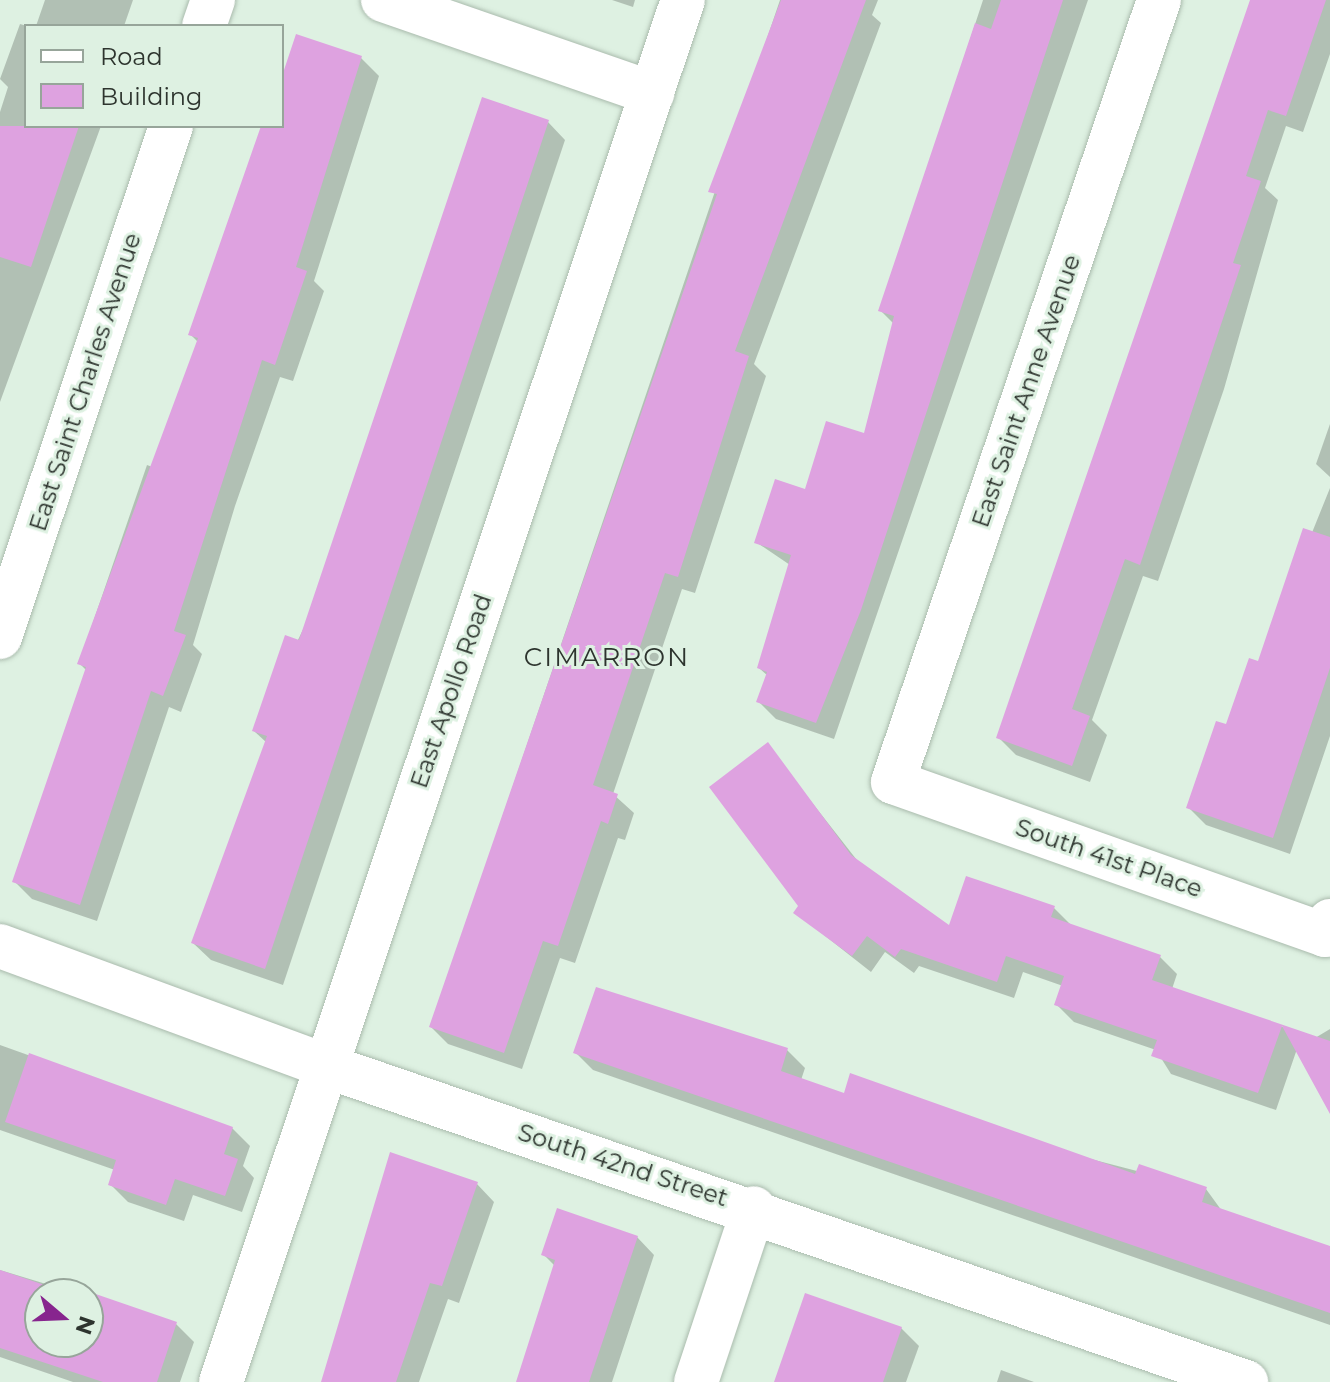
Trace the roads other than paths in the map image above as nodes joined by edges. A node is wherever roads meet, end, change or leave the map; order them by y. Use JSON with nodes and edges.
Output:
{"nodes":[{"id":1,"x":213,"y":0,"type":"edge"},
{"id":2,"x":383,"y":0,"type":"edge"},
{"id":3,"x":683,"y":0,"type":"edge"},
{"id":4,"x":1159,"y":0,"type":"edge"},
{"id":5,"x":205,"y":24,"type":"edge"},
{"id":6,"x":652,"y":93,"type":"junction"},
{"id":7,"x":170,"y":128,"type":"edge"},
{"id":8,"x":0,"y":637,"type":"edge"},
{"id":9,"x":893,"y":782,"type":"joint"},
{"id":10,"x":1328,"y":928,"type":"edge"},
{"id":11,"x":0,"y":946,"type":"edge"},
{"id":12,"x":326,"y":1066,"type":"junction"},
{"id":13,"x":754,"y":1208,"type":"junction"},
{"id":14,"x":1176,"y":1371,"type":"edge"},
{"id":15,"x":221,"y":1382,"type":"edge"},
{"id":16,"x":696,"y":1382,"type":"edge"},
{"id":17,"x":1246,"y":1382,"type":"edge"}],
"edges":[{"from":1,"to":5,"type":"street"},
{"from":2,"to":6,"type":"street"},
{"from":3,"to":6,"type":"street","name":"East Apollo Road"},
{"from":4,"to":9,"type":"street","name":"East Saint Anne Avenue"},
{"from":6,"to":12,"type":"street","name":"East Apollo Road"},
{"from":7,"to":8,"type":"street","name":"East Saint Charles Avenue"},
{"from":9,"to":10,"type":"street","name":"South 41st Place"},
{"from":11,"to":12,"type":"street","name":"South 42nd Street"},
{"from":12,"to":13,"type":"street","name":"South 42nd Street"},
{"from":12,"to":15,"type":"street","name":"East Apollo Road"},
{"from":13,"to":14,"type":"street","name":"South 42nd Street"},
{"from":13,"to":16,"type":"street"},
{"from":14,"to":17,"type":"street","name":"South 42nd Street"}]}
